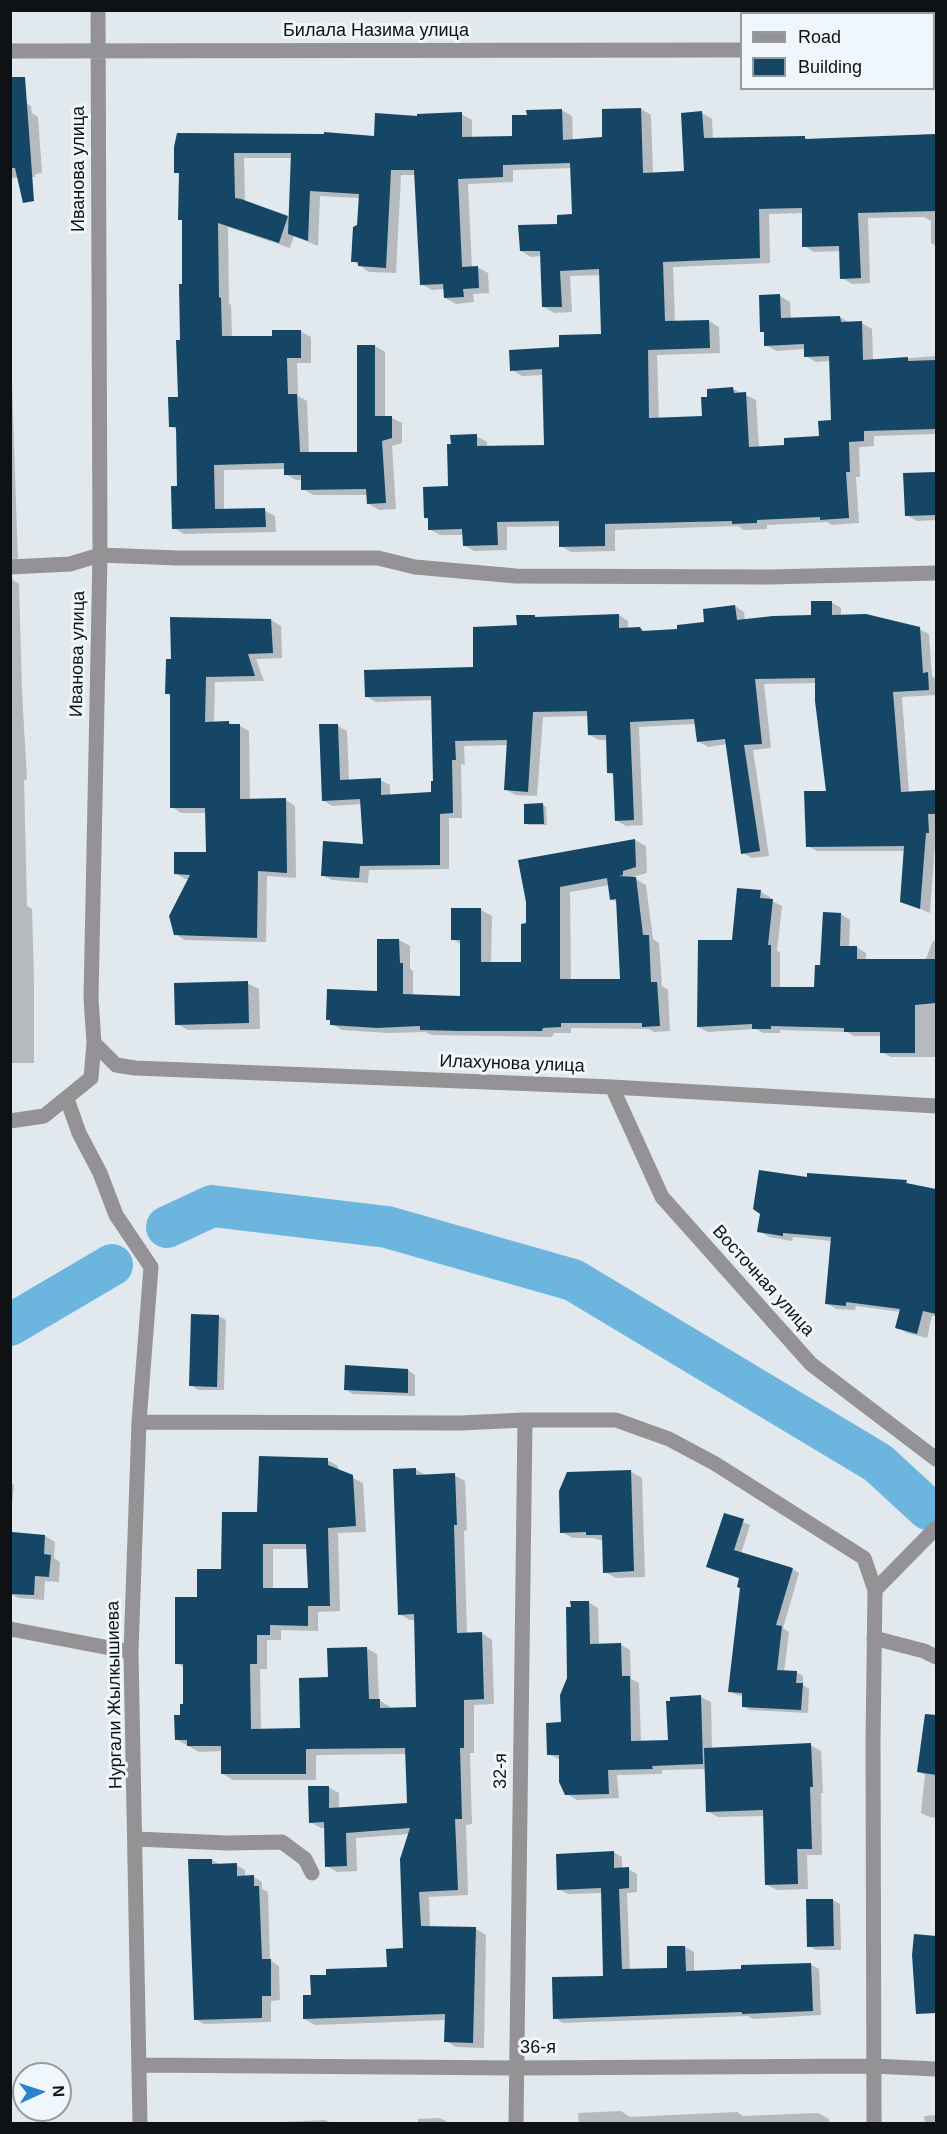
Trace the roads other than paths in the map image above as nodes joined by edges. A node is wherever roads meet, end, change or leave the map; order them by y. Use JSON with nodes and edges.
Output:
{"nodes":[{"id":1,"x":98,"y":10,"type":"edge"},
{"id":2,"x":740,"y":50,"type":"edge"},
{"id":3,"x":10,"y":51,"type":"edge"},
{"id":4,"x":99,"y":51,"type":"junction"},
{"id":5,"x":100,"y":555,"type":"junction"},
{"id":6,"x":10,"y":567,"type":"edge"},
{"id":7,"x":936,"y":573,"type":"edge"},
{"id":8,"x":94,"y":1043,"type":"junction"},
{"id":9,"x":612,"y":1087,"type":"junction"},
{"id":10,"x":67,"y":1099,"type":"junction"},
{"id":11,"x":936,"y":1106,"type":"edge"},
{"id":12,"x":10,"y":1121,"type":"edge"},
{"id":13,"x":525,"y":1420,"type":"junction"},
{"id":14,"x":139,"y":1422,"type":"junction"},
{"id":15,"x":936,"y":1459,"type":"edge"},
{"id":16,"x":936,"y":1528,"type":"edge"},
{"id":17,"x":875,"y":1590,"type":"junction"},
{"id":18,"x":10,"y":1629,"type":"edge"},
{"id":19,"x":874,"y":1638,"type":"junction"},
{"id":20,"x":131,"y":1652,"type":"junction"},
{"id":21,"x":936,"y":1657,"type":"edge"},
{"id":22,"x":136,"y":1839,"type":"junction"},
{"id":23,"x":312,"y":1873,"type":"dead end"},
{"id":24,"x":140,"y":2065,"type":"junction"},
{"id":25,"x":873,"y":2066,"type":"junction"},
{"id":26,"x":516,"y":2068,"type":"junction"},
{"id":27,"x":936,"y":2069,"type":"edge"},
{"id":28,"x":140,"y":2124,"type":"edge"},
{"id":29,"x":516,"y":2124,"type":"edge"},
{"id":30,"x":874,"y":2124,"type":"edge"}],
"edges":[{"from":1,"to":4,"type":"street","name":"Иванова улица"},
{"from":2,"to":4,"type":"street","name":"Билала Назима улица"},
{"from":3,"to":4,"type":"street","name":"Билала Назима улица"},
{"from":4,"to":5,"type":"street","name":"Иванова улица"},
{"from":5,"to":6,"type":"street"},
{"from":5,"to":7,"type":"street"},
{"from":5,"to":8,"type":"street","name":"Иванова улица"},
{"from":8,"to":9,"type":"street","name":"Илахунова улица"},
{"from":8,"to":10,"type":"street","name":"Иванова улица"},
{"from":9,"to":11,"type":"street","name":"Илахунова улица"},
{"from":9,"to":15,"type":"street","name":"Восточная улица"},
{"from":10,"to":12,"type":"street","name":"Иванова улица"},
{"from":10,"to":14,"type":"street","name":"Нургали Жылкышиева"},
{"from":13,"to":14,"type":"street"},
{"from":13,"to":17,"type":"street"},
{"from":13,"to":26,"type":"street","name":"32-я"},
{"from":14,"to":20,"type":"street","name":"Нургали Жылкышиева"},
{"from":16,"to":17,"type":"street"},
{"from":17,"to":19,"type":"street"},
{"from":18,"to":20,"type":"street"},
{"from":19,"to":21,"type":"street"},
{"from":19,"to":25,"type":"street"},
{"from":20,"to":22,"type":"street","name":"Нургали Жылкышиева"},
{"from":22,"to":23,"type":"street"},
{"from":22,"to":24,"type":"street","name":"Нургали Жылкышиева"},
{"from":24,"to":26,"type":"street","name":"36-я"},
{"from":24,"to":28,"type":"street","name":"Нургали Жылкышиева"},
{"from":25,"to":26,"type":"street","name":"36-я"},
{"from":25,"to":27,"type":"street","name":"36-я"},
{"from":25,"to":30,"type":"street"},
{"from":26,"to":29,"type":"street","name":"32-я"}]}
